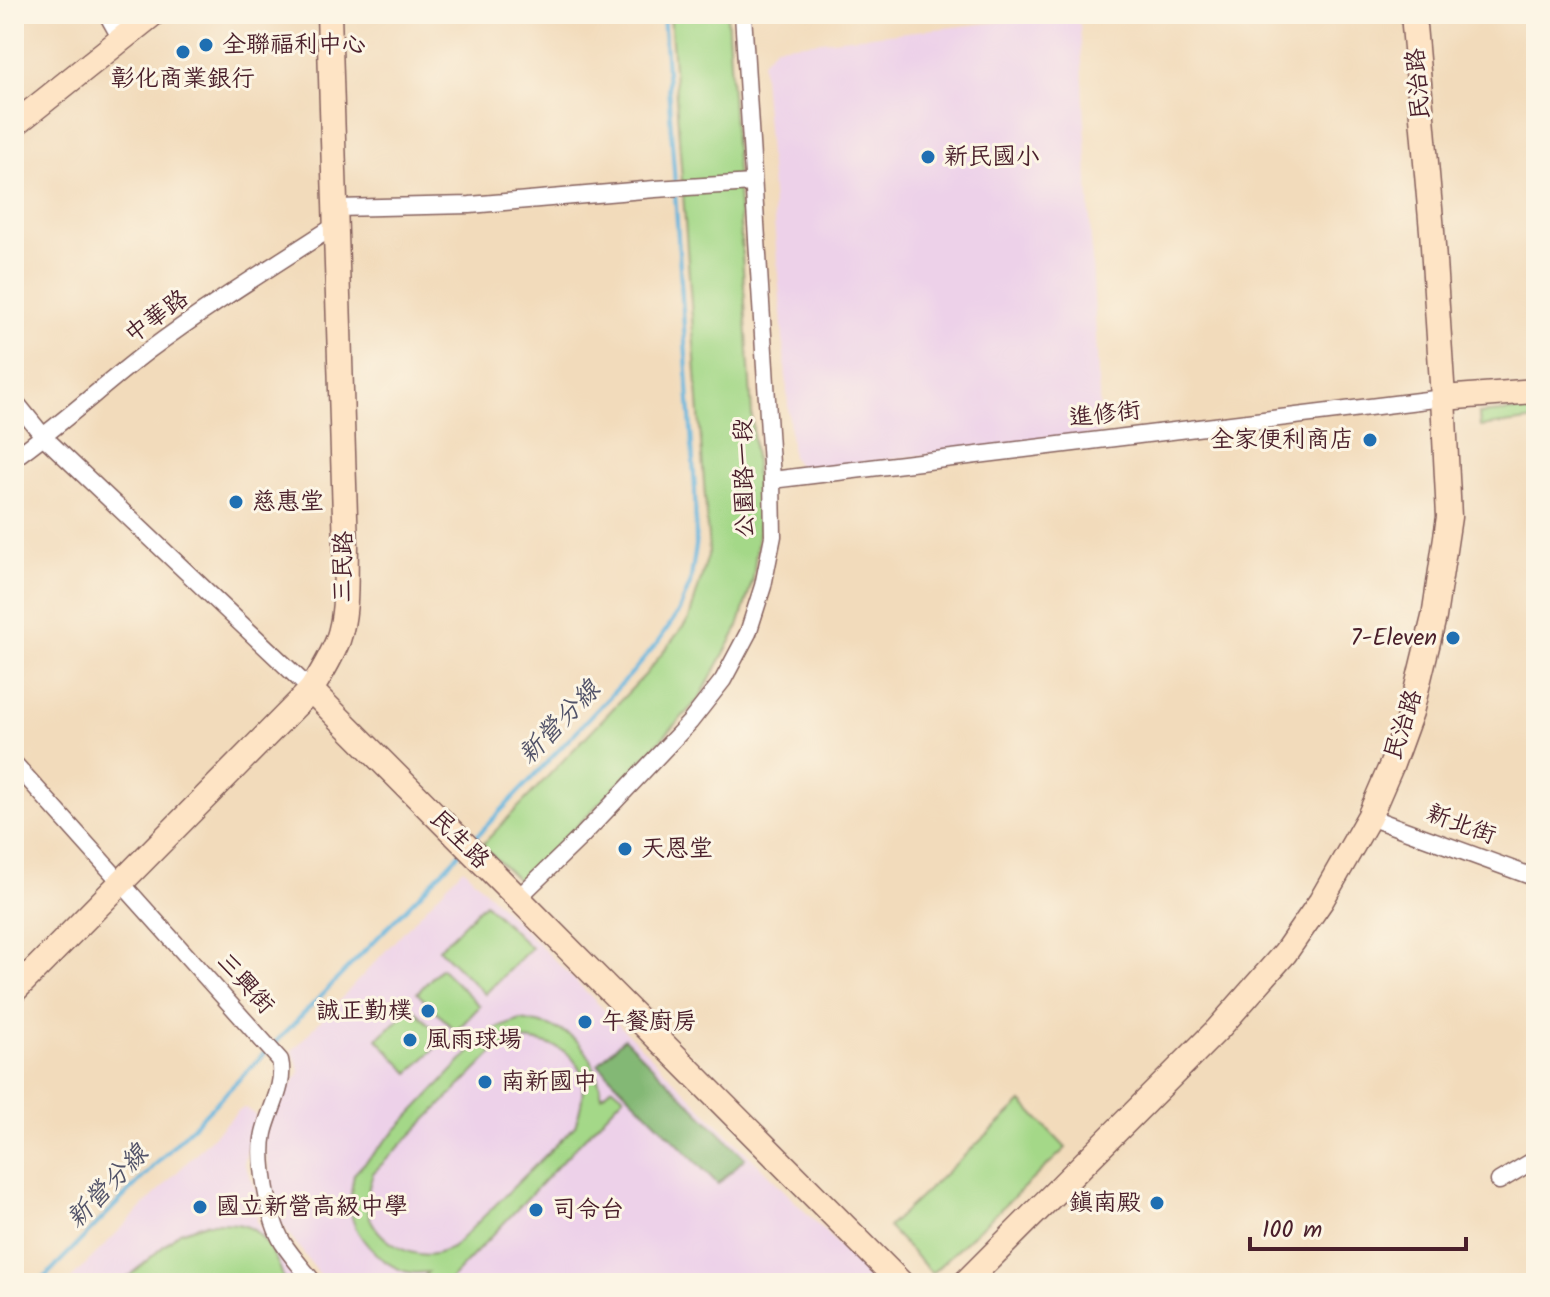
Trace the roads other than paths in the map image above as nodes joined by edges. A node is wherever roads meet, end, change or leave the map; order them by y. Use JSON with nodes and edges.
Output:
{"nodes":[{"id":1,"x":107,"y":14,"type":"edge"},
{"id":2,"x":153,"y":14,"type":"edge"},
{"id":3,"x":329,"y":14,"type":"edge"},
{"id":4,"x":743,"y":14,"type":"edge"},
{"id":5,"x":1413,"y":14,"type":"edge"},
{"id":6,"x":121,"y":39,"type":"junction"},
{"id":7,"x":14,"y":125,"type":"edge"},
{"id":8,"x":753,"y":183,"type":"junction"},
{"id":9,"x":336,"y":216,"type":"junction"},
{"id":10,"x":1536,"y":391,"type":"edge"},
{"id":11,"x":1443,"y":398,"type":"junction"},
{"id":12,"x":14,"y":400,"type":"edge"},
{"id":13,"x":44,"y":437,"type":"junction"},
{"id":14,"x":14,"y":458,"type":"edge"},
{"id":15,"x":772,"y":480,"type":"junction"},
{"id":16,"x":311,"y":690,"type":"junction"},
{"id":17,"x":14,"y":763,"type":"edge"},
{"id":18,"x":1369,"y":817,"type":"junction"},
{"id":19,"x":1536,"y":878,"type":"edge"},
{"id":20,"x":122,"y":883,"type":"junction"},
{"id":21,"x":517,"y":899,"type":"junction"},
{"id":22,"x":14,"y":991,"type":"edge"},
{"id":23,"x":1536,"y":1159,"type":"edge"},
{"id":24,"x":1499,"y":1181,"type":"dead end"},
{"id":25,"x":314,"y":1283,"type":"edge"},
{"id":26,"x":901,"y":1283,"type":"edge"},
{"id":27,"x":965,"y":1283,"type":"edge"}],
"edges":[{"from":1,"to":6,"type":"street"},
{"from":2,"to":6,"type":"street"},
{"from":3,"to":9,"type":"street","name":"三民路"},
{"from":4,"to":8,"type":"street","name":"公園路一段"},
{"from":5,"to":11,"type":"street","name":"民治路"},
{"from":6,"to":7,"type":"street"},
{"from":8,"to":9,"type":"street"},
{"from":8,"to":15,"type":"street","name":"公園路一段"},
{"from":9,"to":13,"type":"street","name":"中華路"},
{"from":9,"to":16,"type":"street","name":"三民路"},
{"from":10,"to":11,"type":"street"},
{"from":11,"to":15,"type":"street","name":"進修街"},
{"from":11,"to":18,"type":"street","name":"民治路"},
{"from":12,"to":13,"type":"street","name":"民生路"},
{"from":13,"to":14,"type":"street","name":"中華路"},
{"from":13,"to":16,"type":"street","name":"民生路"},
{"from":15,"to":21,"type":"street","name":"公園路一段"},
{"from":16,"to":20,"type":"street","name":"三民路"},
{"from":16,"to":21,"type":"street","name":"民生路"},
{"from":17,"to":20,"type":"street","name":"三興街"},
{"from":18,"to":19,"type":"street","name":"新北街"},
{"from":18,"to":27,"type":"street","name":"民治路"},
{"from":20,"to":22,"type":"street","name":"三民路"},
{"from":20,"to":25,"type":"street","name":"三興街"},
{"from":21,"to":26,"type":"street","name":"民生路"},
{"from":23,"to":24,"type":"street"}]}
